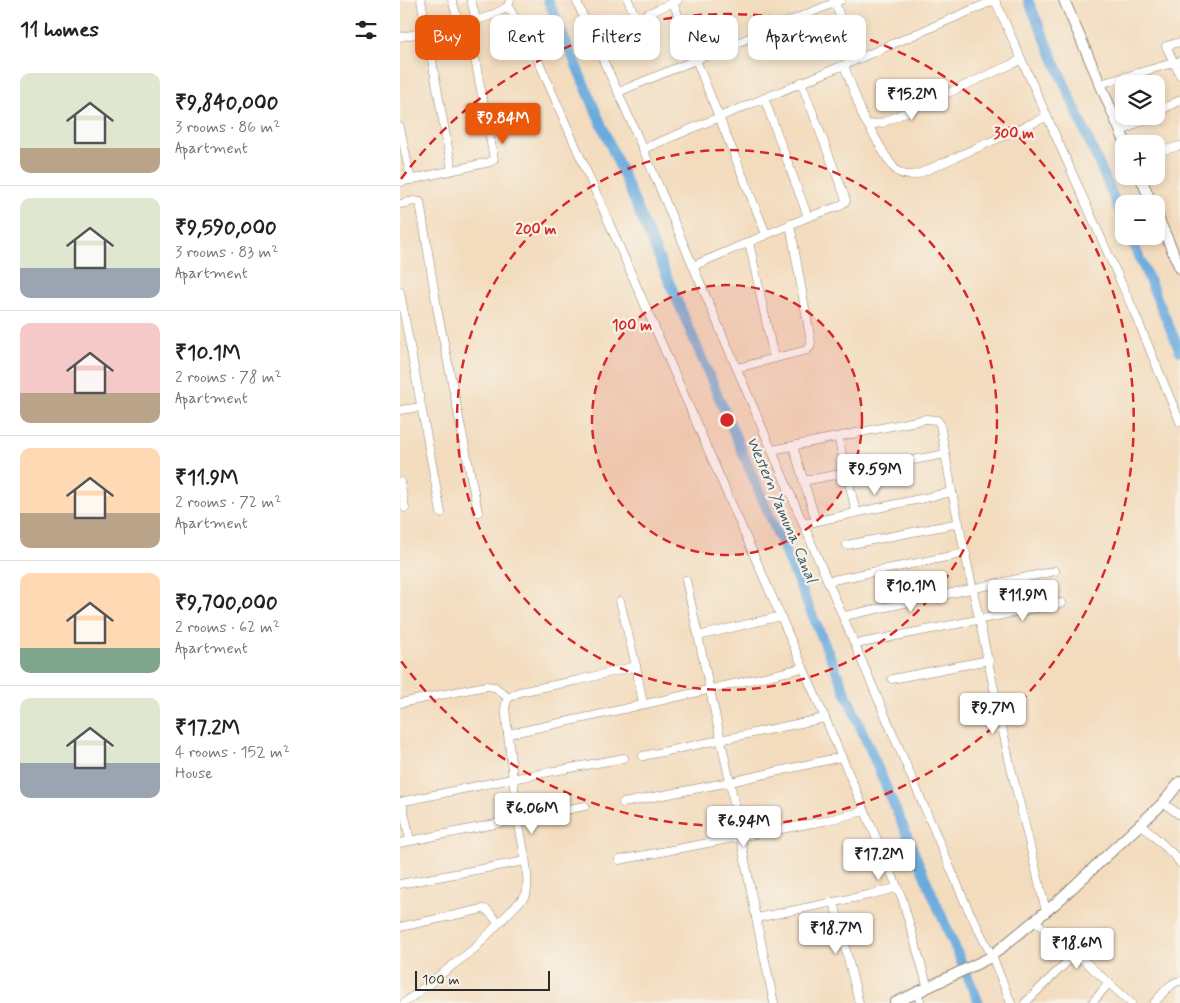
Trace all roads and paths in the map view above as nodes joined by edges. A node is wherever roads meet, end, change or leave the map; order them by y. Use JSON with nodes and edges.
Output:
{"nodes":[{"id":1,"x":421,"y":0,"type":"edge"},
{"id":2,"x":452,"y":0,"type":"edge"},
{"id":3,"x":471,"y":0,"type":"edge"},
{"id":4,"x":576,"y":0,"type":"edge"},
{"id":5,"x":628,"y":0,"type":"edge"},
{"id":6,"x":995,"y":0,"type":"edge"},
{"id":7,"x":1064,"y":0,"type":"edge"},
{"id":8,"x":675,"y":1,"type":"edge"},
{"id":9,"x":837,"y":1,"type":"edge"},
{"id":10,"x":509,"y":3,"type":"edge"},
{"id":11,"x":424,"y":15,"type":"edge"},
{"id":12,"x":456,"y":15,"type":"edge"},
{"id":13,"x":475,"y":15,"type":"edge"},
{"id":14,"x":583,"y":15,"type":"edge"},
{"id":15,"x":635,"y":15,"type":"edge"},
{"id":16,"x":647,"y":15,"type":"edge"},
{"id":17,"x":680,"y":15,"type":"edge"},
{"id":18,"x":842,"y":15,"type":"edge"},
{"id":19,"x":480,"y":19,"type":"edge"},
{"id":20,"x":415,"y":34,"type":"edge"},
{"id":21,"x":400,"y":37,"type":"edge"},
{"id":22,"x":738,"y":42,"type":"edge"},
{"id":23,"x":1180,"y":42,"type":"edge"},
{"id":24,"x":866,"y":56,"type":"edge"},
{"id":25,"x":432,"y":60,"type":"edge"},
{"id":26,"x":475,"y":60,"type":"edge"},
{"id":27,"x":603,"y":60,"type":"edge"},
{"id":28,"x":696,"y":60,"type":"joint"},
{"id":29,"x":856,"y":60,"type":"edge"},
{"id":30,"x":1021,"y":60,"type":"junction"},
{"id":31,"x":1176,"y":62,"type":"edge"},
{"id":32,"x":844,"y":66,"type":"junction"},
{"id":33,"x":1180,"y":76,"type":"edge"},
{"id":34,"x":801,"y":82,"type":"junction"},
{"id":35,"x":1100,"y":84,"type":"junction"},
{"id":36,"x":618,"y":92,"type":"junction"},
{"id":37,"x":764,"y":98,"type":"junction"},
{"id":38,"x":1180,"y":100,"type":"edge"},
{"id":39,"x":1165,"y":108,"type":"edge"},
{"id":40,"x":720,"y":117,"type":"junction"},
{"id":41,"x":1046,"y":117,"type":"junction"},
{"id":42,"x":868,"y":125,"type":"junction"},
{"id":43,"x":1134,"y":125,"type":"edge"},
{"id":44,"x":400,"y":127,"type":"edge"},
{"id":45,"x":1121,"y":132,"type":"junction"},
{"id":46,"x":1122,"y":135,"type":"edge"},
{"id":47,"x":1180,"y":146,"type":"edge"},
{"id":48,"x":642,"y":148,"type":"junction"},
{"id":49,"x":1165,"y":150,"type":"edge"},
{"id":50,"x":452,"y":170,"type":"junction"},
{"id":51,"x":411,"y":180,"type":"junction"},
{"id":52,"x":400,"y":182,"type":"edge"},
{"id":53,"x":400,"y":204,"type":"edge"},
{"id":54,"x":808,"y":217,"type":"junction"},
{"id":55,"x":790,"y":224,"type":"junction"},
{"id":56,"x":766,"y":234,"type":"junction"},
{"id":57,"x":1165,"y":234,"type":"edge"},
{"id":58,"x":749,"y":242,"type":"junction"},
{"id":59,"x":693,"y":266,"type":"junction"},
{"id":60,"x":1180,"y":268,"type":"edge"},
{"id":61,"x":400,"y":292,"type":"edge"},
{"id":62,"x":774,"y":358,"type":"junction"},
{"id":63,"x":737,"y":368,"type":"junction"},
{"id":64,"x":422,"y":407,"type":"junction"},
{"id":65,"x":400,"y":410,"type":"edge"},
{"id":66,"x":1180,"y":422,"type":"edge"},
{"id":67,"x":838,"y":437,"type":"junction"},
{"id":68,"x":792,"y":446,"type":"junction"},
{"id":69,"x":772,"y":450,"type":"junction"},
{"id":70,"x":945,"y":454,"type":"junction"},
{"id":71,"x":846,"y":472,"type":"junction"},
{"id":72,"x":803,"y":481,"type":"junction"},
{"id":73,"x":400,"y":482,"type":"edge"},
{"id":74,"x":952,"y":492,"type":"junction"},
{"id":75,"x":405,"y":508,"type":"dead end"},
{"id":76,"x":478,"y":512,"type":"dead end"},
{"id":77,"x":856,"y":512,"type":"junction"},
{"id":78,"x":441,"y":513,"type":"dead end"},
{"id":79,"x":816,"y":521,"type":"junction"},
{"id":80,"x":959,"y":522,"type":"junction"},
{"id":81,"x":804,"y":524,"type":"junction"},
{"id":82,"x":847,"y":545,"type":"dead end"},
{"id":83,"x":966,"y":553,"type":"junction"},
{"id":84,"x":1055,"y":571,"type":"dead end"},
{"id":85,"x":686,"y":580,"type":"dead end"},
{"id":86,"x":828,"y":580,"type":"junction"},
{"id":87,"x":974,"y":589,"type":"junction"},
{"id":88,"x":620,"y":601,"type":"dead end"},
{"id":89,"x":1062,"y":603,"type":"dead end"},
{"id":90,"x":781,"y":616,"type":"junction"},
{"id":91,"x":844,"y":616,"type":"junction"},
{"id":92,"x":980,"y":619,"type":"junction"},
{"id":93,"x":698,"y":636,"type":"junction"},
{"id":94,"x":856,"y":644,"type":"junction"},
{"id":95,"x":989,"y":660,"type":"junction"},
{"id":96,"x":636,"y":666,"type":"junction"},
{"id":97,"x":803,"y":668,"type":"junction"},
{"id":98,"x":892,"y":679,"type":"dead end"},
{"id":99,"x":710,"y":690,"type":"junction"},
{"id":100,"x":508,"y":698,"type":"junction"},
{"id":101,"x":400,"y":703,"type":"edge"},
{"id":102,"x":643,"y":704,"type":"junction"},
{"id":103,"x":825,"y":718,"type":"junction"},
{"id":104,"x":508,"y":734,"type":"junction"},
{"id":105,"x":721,"y":740,"type":"junction"},
{"id":106,"x":643,"y":756,"type":"dead end"},
{"id":107,"x":841,"y":756,"type":"junction"},
{"id":108,"x":624,"y":758,"type":"dead end"},
{"id":109,"x":513,"y":779,"type":"junction"},
{"id":110,"x":730,"y":782,"type":"junction"},
{"id":111,"x":1180,"y":782,"type":"edge"},
{"id":112,"x":401,"y":802,"type":"edge"},
{"id":113,"x":623,"y":803,"type":"dead end"},
{"id":114,"x":1164,"y":803,"type":"junction"},
{"id":115,"x":585,"y":806,"type":"dead end"},
{"id":116,"x":864,"y":811,"type":"junction"},
{"id":117,"x":1180,"y":815,"type":"edge"},
{"id":118,"x":518,"y":819,"type":"junction"},
{"id":119,"x":1141,"y":824,"type":"junction"},
{"id":120,"x":742,"y":837,"type":"junction"},
{"id":121,"x":410,"y":840,"type":"junction"},
{"id":122,"x":400,"y":843,"type":"edge"},
{"id":123,"x":619,"y":860,"type":"dead end"},
{"id":124,"x":525,"y":861,"type":"junction"},
{"id":125,"x":1180,"y":863,"type":"edge"},
{"id":126,"x":400,"y":884,"type":"edge"},
{"id":127,"x":896,"y":888,"type":"junction"},
{"id":128,"x":834,"y":902,"type":"junction"},
{"id":129,"x":1046,"y":911,"type":"junction"},
{"id":130,"x":756,"y":918,"type":"junction"},
{"id":131,"x":1035,"y":921,"type":"junction"},
{"id":132,"x":499,"y":923,"type":"junction"},
{"id":133,"x":400,"y":927,"type":"edge"},
{"id":134,"x":1076,"y":954,"type":"junction"},
{"id":135,"x":991,"y":957,"type":"junction"},
{"id":136,"x":1180,"y":981,"type":"edge"},
{"id":137,"x":1109,"y":983,"type":"junction"},
{"id":138,"x":931,"y":987,"type":"junction"},
{"id":139,"x":919,"y":998,"type":"edge"},
{"id":140,"x":404,"y":1003,"type":"edge"},
{"id":141,"x":774,"y":1003,"type":"edge"},
{"id":142,"x":859,"y":1003,"type":"edge"},
{"id":143,"x":895,"y":1003,"type":"edge"},
{"id":144,"x":1011,"y":1003,"type":"edge"},
{"id":145,"x":1025,"y":1003,"type":"edge"},
{"id":146,"x":1092,"y":1003,"type":"edge"},
{"id":147,"x":1131,"y":1003,"type":"edge"},
{"id":148,"x":1154,"y":1003,"type":"edge"}],
"edges":[{"from":1,"to":11,"type":"street"},
{"from":2,"to":12,"type":"street"},
{"from":3,"to":13,"type":"street"},
{"from":4,"to":14,"type":"street"},
{"from":5,"to":15,"type":"street"},
{"from":6,"to":24,"type":"street"},
{"from":6,"to":30,"type":"street"},
{"from":7,"to":35,"type":"main road"},
{"from":8,"to":16,"type":"street"},
{"from":8,"to":17,"type":"street"},
{"from":9,"to":18,"type":"street"},
{"from":9,"to":22,"type":"street"},
{"from":10,"to":19,"type":"street"},
{"from":10,"to":90,"type":"street"},
{"from":20,"to":21,"type":"street"},
{"from":23,"to":31,"type":"street"},
{"from":25,"to":50,"type":"street"},
{"from":26,"to":50,"type":"street"},
{"from":27,"to":36,"type":"street"},
{"from":28,"to":36,"type":"street"},
{"from":28,"to":40,"type":"street"},
{"from":29,"to":32,"type":"street"},
{"from":30,"to":41,"type":"street"},
{"from":30,"to":42,"type":"street"},
{"from":31,"to":33,"type":"street"},
{"from":31,"to":35,"type":"street"},
{"from":32,"to":34,"type":"street"},
{"from":32,"to":42,"type":"street"},
{"from":34,"to":37,"type":"street"},
{"from":34,"to":54,"type":"street"},
{"from":35,"to":45,"type":"main road"},
{"from":36,"to":48,"type":"street"},
{"from":37,"to":40,"type":"street"},
{"from":37,"to":54,"type":"street"},
{"from":38,"to":39,"type":"street"},
{"from":40,"to":48,"type":"street"},
{"from":40,"to":56,"type":"street"},
{"from":41,"to":42,"type":"street"},
{"from":41,"to":66,"type":"street"},
{"from":43,"to":45,"type":"street"},
{"from":44,"to":51,"type":"street"},
{"from":45,"to":46,"type":"main road"},
{"from":47,"to":49,"type":"street"},
{"from":48,"to":59,"type":"street"},
{"from":50,"to":51,"type":"street"},
{"from":51,"to":52,"type":"street"},
{"from":53,"to":76,"type":"street"},
{"from":54,"to":55,"type":"street"},
{"from":55,"to":56,"type":"street"},
{"from":55,"to":62,"type":"street"},
{"from":56,"to":58,"type":"street"},
{"from":57,"to":60,"type":"main road"},
{"from":58,"to":59,"type":"street"},
{"from":58,"to":62,"type":"street"},
{"from":59,"to":63,"type":"street"},
{"from":61,"to":64,"type":"street"},
{"from":62,"to":63,"type":"street"},
{"from":63,"to":69,"type":"street"},
{"from":64,"to":65,"type":"street"},
{"from":64,"to":78,"type":"street"},
{"from":67,"to":68,"type":"street"},
{"from":67,"to":70,"type":"street"},
{"from":67,"to":71,"type":"street"},
{"from":68,"to":69,"type":"street"},
{"from":68,"to":72,"type":"street"},
{"from":69,"to":81,"type":"street"},
{"from":70,"to":71,"type":"street"},
{"from":70,"to":74,"type":"street"},
{"from":71,"to":72,"type":"street"},
{"from":71,"to":77,"type":"street"},
{"from":72,"to":79,"type":"street"},
{"from":73,"to":75,"type":"street"},
{"from":74,"to":77,"type":"street"},
{"from":74,"to":80,"type":"street"},
{"from":77,"to":79,"type":"street"},
{"from":79,"to":81,"type":"street"},
{"from":80,"to":82,"type":"street"},
{"from":80,"to":83,"type":"street"},
{"from":81,"to":86,"type":"street"},
{"from":83,"to":86,"type":"street"},
{"from":83,"to":87,"type":"street"},
{"from":84,"to":87,"type":"street"},
{"from":85,"to":93,"type":"street"},
{"from":86,"to":91,"type":"street"},
{"from":87,"to":91,"type":"street"},
{"from":87,"to":92,"type":"street"},
{"from":88,"to":96,"type":"street"},
{"from":89,"to":92,"type":"street"},
{"from":90,"to":93,"type":"street"},
{"from":90,"to":97,"type":"street"},
{"from":91,"to":94,"type":"street"},
{"from":92,"to":94,"type":"street"},
{"from":92,"to":95,"type":"street"},
{"from":93,"to":99,"type":"street"},
{"from":94,"to":135,"type":"street"},
{"from":95,"to":98,"type":"street"},
{"from":95,"to":129,"type":"street"},
{"from":96,"to":100,"type":"street"},
{"from":96,"to":102,"type":"street"},
{"from":97,"to":99,"type":"street"},
{"from":97,"to":103,"type":"street"},
{"from":99,"to":102,"type":"street"},
{"from":99,"to":105,"type":"street"},
{"from":100,"to":101,"type":"street"},
{"from":100,"to":104,"type":"street"},
{"from":102,"to":104,"type":"street"},
{"from":103,"to":105,"type":"street"},
{"from":103,"to":107,"type":"street"},
{"from":104,"to":109,"type":"street"},
{"from":105,"to":106,"type":"street"},
{"from":105,"to":110,"type":"street"},
{"from":107,"to":110,"type":"street"},
{"from":107,"to":116,"type":"street"},
{"from":108,"to":109,"type":"street"},
{"from":109,"to":112,"type":"street"},
{"from":109,"to":118,"type":"street"},
{"from":110,"to":113,"type":"street"},
{"from":110,"to":120,"type":"street"},
{"from":111,"to":114,"type":"main road"},
{"from":112,"to":121,"type":"street"},
{"from":114,"to":117,"type":"street"},
{"from":114,"to":119,"type":"main road"},
{"from":115,"to":118,"type":"street"},
{"from":116,"to":120,"type":"street"},
{"from":116,"to":127,"type":"street"},
{"from":118,"to":121,"type":"street"},
{"from":118,"to":124,"type":"street"},
{"from":119,"to":125,"type":"street"},
{"from":119,"to":129,"type":"main road"},
{"from":120,"to":123,"type":"street"},
{"from":120,"to":130,"type":"street"},
{"from":121,"to":122,"type":"street"},
{"from":124,"to":126,"type":"street"},
{"from":124,"to":132,"type":"street"},
{"from":127,"to":128,"type":"street"},
{"from":127,"to":138,"type":"street"},
{"from":128,"to":130,"type":"street"},
{"from":128,"to":142,"type":"street"},
{"from":129,"to":131,"type":"main road"},
{"from":130,"to":141,"type":"street"},
{"from":131,"to":134,"type":"street"},
{"from":131,"to":135,"type":"main road"},
{"from":132,"to":133,"type":"street"},
{"from":132,"to":140,"type":"street"},
{"from":134,"to":137,"type":"street"},
{"from":134,"to":145,"type":"street"},
{"from":135,"to":138,"type":"main road"},
{"from":135,"to":144,"type":"street"},
{"from":136,"to":148,"type":"street"},
{"from":137,"to":146,"type":"street"},
{"from":137,"to":147,"type":"street"},
{"from":138,"to":139,"type":"main road"},
{"from":139,"to":143,"type":"main road"}]}
